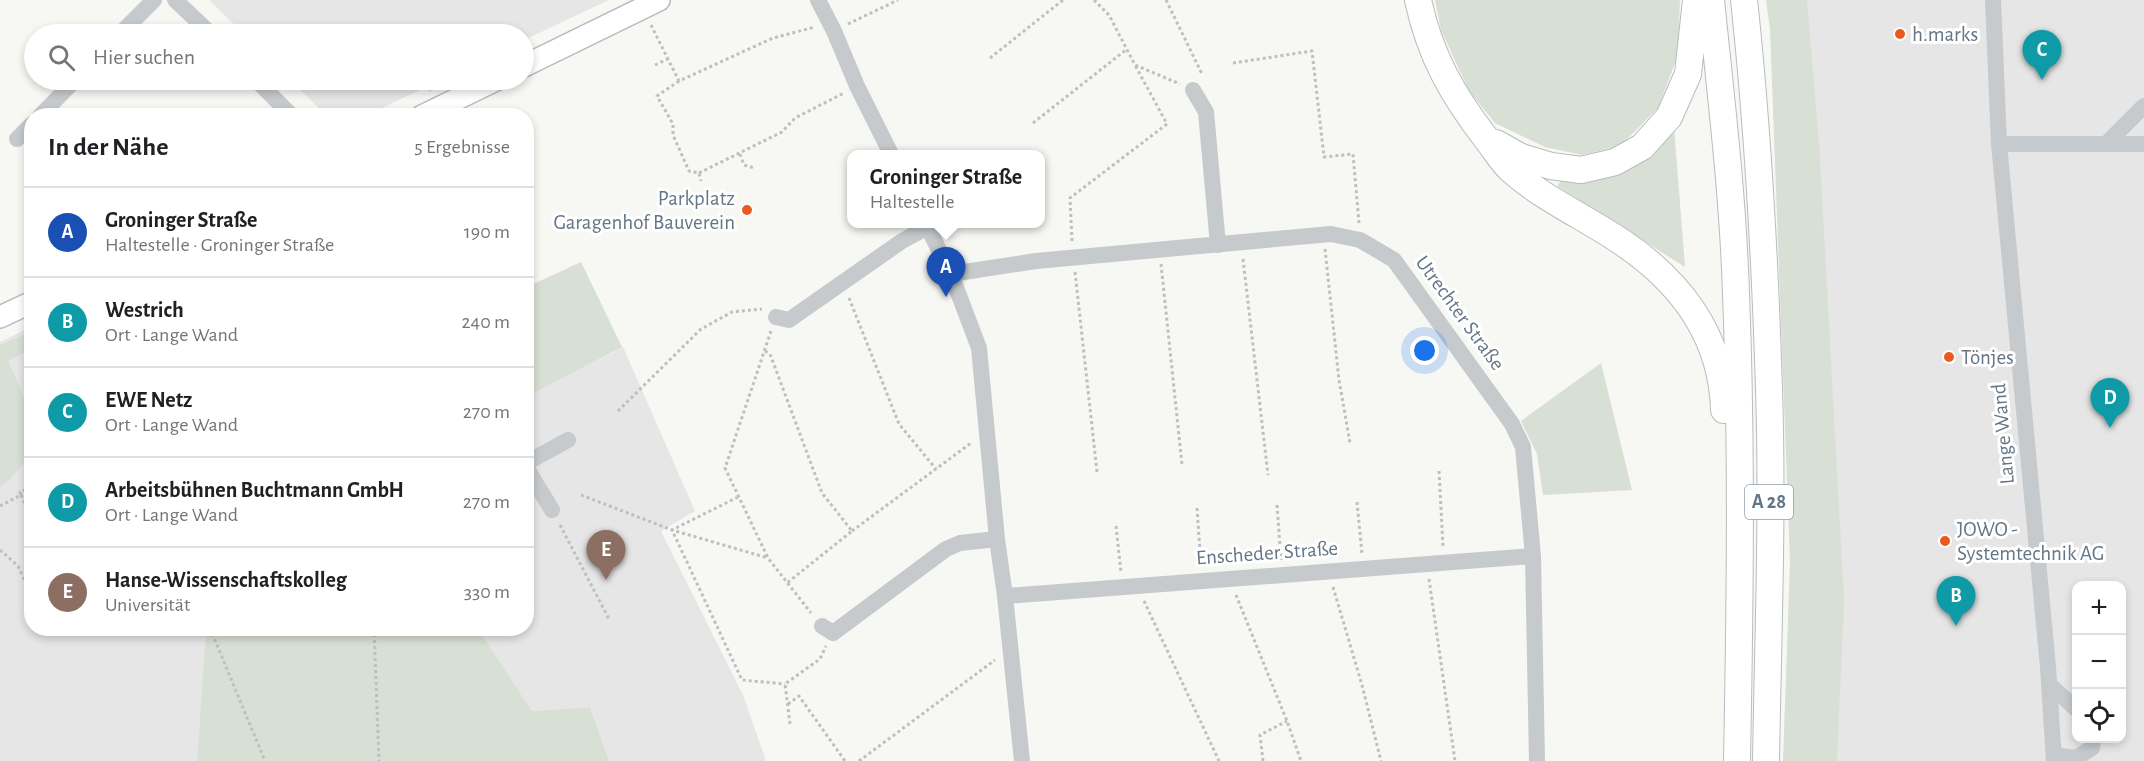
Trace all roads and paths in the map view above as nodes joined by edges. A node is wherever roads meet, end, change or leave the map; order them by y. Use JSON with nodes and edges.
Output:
{"nodes":[{"id":1,"x":154,"y":0,"type":"edge"},
{"id":2,"x":176,"y":0,"type":"edge"},
{"id":3,"x":818,"y":0,"type":"edge"},
{"id":4,"x":898,"y":0,"type":"edge"},
{"id":5,"x":1063,"y":0,"type":"edge"},
{"id":6,"x":1094,"y":0,"type":"edge"},
{"id":7,"x":1166,"y":0,"type":"edge"},
{"id":8,"x":1418,"y":0,"type":"edge"},
{"id":9,"x":1696,"y":0,"type":"edge"},
{"id":10,"x":1711,"y":0,"type":"edge"},
{"id":11,"x":1744,"y":0,"type":"edge"},
{"id":12,"x":1993,"y":0,"type":"edge"},
{"id":13,"x":650,"y":4,"type":"edge"},
{"id":14,"x":130,"y":24,"type":"edge"},
{"id":15,"x":201,"y":24,"type":"edge"},
{"id":16,"x":831,"y":25,"type":"junction"},
{"id":17,"x":1126,"y":49,"type":"junction"},
{"id":18,"x":990,"y":58,"type":"dead end"},
{"id":19,"x":668,"y":59,"type":"junction"},
{"id":20,"x":534,"y":61,"type":"edge"},
{"id":21,"x":1233,"y":63,"type":"dead end"},
{"id":22,"x":655,"y":65,"type":"dead end"},
{"id":23,"x":1135,"y":65,"type":"junction"},
{"id":24,"x":1202,"y":74,"type":"dead end"},
{"id":25,"x":679,"y":81,"type":"junction"},
{"id":26,"x":857,"y":86,"type":"junction"},
{"id":27,"x":65,"y":90,"type":"edge"},
{"id":28,"x":266,"y":90,"type":"edge"},
{"id":29,"x":475,"y":90,"type":"edge"},
{"id":30,"x":1192,"y":90,"type":"joint"},
{"id":31,"x":2144,"y":106,"type":"edge"},
{"id":32,"x":48,"y":108,"type":"edge"},
{"id":33,"x":284,"y":108,"type":"edge"},
{"id":34,"x":438,"y":108,"type":"edge"},
{"id":35,"x":1033,"y":123,"type":"dead end"},
{"id":36,"x":24,"y":132,"type":"edge"},
{"id":37,"x":1485,"y":137,"type":"junction"},
{"id":38,"x":17,"y":139,"type":"dead end"},
{"id":39,"x":1999,"y":144,"type":"junction"},
{"id":40,"x":2106,"y":144,"type":"junction"},
{"id":41,"x":2144,"y":144,"type":"edge"},
{"id":42,"x":889,"y":150,"type":"edge"},
{"id":43,"x":740,"y":154,"type":"junction"},
{"id":44,"x":753,"y":168,"type":"dead end"},
{"id":45,"x":699,"y":173,"type":"junction"},
{"id":46,"x":701,"y":181,"type":"dead end"},
{"id":47,"x":922,"y":228,"type":"edge"},
{"id":48,"x":928,"y":228,"type":"edge"},
{"id":49,"x":1324,"y":235,"type":"junction"},
{"id":50,"x":1360,"y":240,"type":"junction"},
{"id":51,"x":1241,"y":243,"type":"junction"},
{"id":52,"x":1218,"y":245,"type":"junction"},
{"id":53,"x":1159,"y":250,"type":"junction"},
{"id":54,"x":1073,"y":258,"type":"junction"},
{"id":55,"x":951,"y":274,"type":"junction"},
{"id":56,"x":843,"y":282,"type":"junction"},
{"id":57,"x":24,"y":306,"type":"edge"},
{"id":58,"x":0,"y":317,"type":"edge"},
{"id":59,"x":776,"y":317,"type":"junction"},
{"id":60,"x":765,"y":351,"type":"junction"},
{"id":61,"x":618,"y":411,"type":"dead end"},
{"id":62,"x":988,"y":439,"type":"junction"},
{"id":63,"x":568,"y":440,"type":"dead end"},
{"id":64,"x":1350,"y":443,"type":"dead end"},
{"id":65,"x":534,"y":460,"type":"edge"},
{"id":66,"x":1182,"y":465,"type":"dead end"},
{"id":67,"x":936,"y":469,"type":"junction"},
{"id":68,"x":1740,"y":469,"type":"junction"},
{"id":69,"x":1439,"y":471,"type":"dead end"},
{"id":70,"x":1097,"y":472,"type":"dead end"},
{"id":71,"x":1268,"y":475,"type":"dead end"},
{"id":72,"x":534,"y":479,"type":"edge"},
{"id":73,"x":24,"y":490,"type":"edge"},
{"id":74,"x":21,"y":495,"type":"junction"},
{"id":75,"x":581,"y":495,"type":"dead end"},
{"id":76,"x":738,"y":497,"type":"junction"},
{"id":77,"x":24,"y":501,"type":"edge"},
{"id":78,"x":1357,"y":502,"type":"dead end"},
{"id":79,"x":1277,"y":505,"type":"dead end"},
{"id":80,"x":0,"y":506,"type":"edge"},
{"id":81,"x":1197,"y":508,"type":"dead end"},
{"id":82,"x":552,"y":510,"type":"joint"},
{"id":83,"x":1116,"y":526,"type":"dead end"},
{"id":84,"x":672,"y":530,"type":"junction"},
{"id":85,"x":852,"y":531,"type":"junction"},
{"id":86,"x":997,"y":539,"type":"junction"},
{"id":87,"x":0,"y":549,"type":"edge"},
{"id":88,"x":1533,"y":556,"type":"junction"},
{"id":89,"x":768,"y":558,"type":"junction"},
{"id":90,"x":1436,"y":563,"type":"junction"},
{"id":91,"x":1363,"y":568,"type":"junction"},
{"id":92,"x":1328,"y":571,"type":"junction"},
{"id":93,"x":1282,"y":574,"type":"junction"},
{"id":94,"x":1230,"y":578,"type":"junction"},
{"id":95,"x":24,"y":579,"type":"edge"},
{"id":96,"x":1203,"y":580,"type":"junction"},
{"id":97,"x":787,"y":583,"type":"junction"},
{"id":98,"x":1130,"y":586,"type":"junction"},
{"id":99,"x":1005,"y":596,"type":"junction"},
{"id":100,"x":609,"y":619,"type":"dead end"},
{"id":101,"x":827,"y":630,"type":"junction"},
{"id":102,"x":213,"y":636,"type":"edge"},
{"id":103,"x":374,"y":636,"type":"edge"},
{"id":104,"x":1011,"y":651,"type":"junction"},
{"id":105,"x":785,"y":684,"type":"junction"},
{"id":106,"x":2049,"y":684,"type":"junction"},
{"id":107,"x":788,"y":704,"type":"junction"},
{"id":108,"x":2072,"y":705,"type":"edge"},
{"id":109,"x":1287,"y":721,"type":"junction"},
{"id":110,"x":790,"y":724,"type":"dead end"},
{"id":111,"x":2092,"y":743,"type":"edge"},
{"id":112,"x":2054,"y":758,"type":"edge"},
{"id":113,"x":265,"y":761,"type":"edge"},
{"id":114,"x":379,"y":761,"type":"edge"},
{"id":115,"x":845,"y":761,"type":"edge"},
{"id":116,"x":859,"y":761,"type":"edge"},
{"id":117,"x":1022,"y":761,"type":"edge"},
{"id":118,"x":1219,"y":761,"type":"edge"},
{"id":119,"x":1263,"y":761,"type":"edge"},
{"id":120,"x":1301,"y":761,"type":"edge"},
{"id":121,"x":1381,"y":761,"type":"edge"},
{"id":122,"x":1455,"y":761,"type":"edge"},
{"id":123,"x":1537,"y":761,"type":"edge"},
{"id":124,"x":1737,"y":761,"type":"edge"},
{"id":125,"x":1766,"y":761,"type":"edge"}],
"edges":[{"from":1,"to":14,"type":"street"},
{"from":2,"to":15,"type":"street"},
{"from":3,"to":16,"type":"street"},
{"from":4,"to":16,"type":"path"},
{"from":5,"to":18,"type":"path"},
{"from":6,"to":17,"type":"path"},
{"from":7,"to":24,"type":"path"},
{"from":8,"to":37,"type":"highway"},
{"from":9,"to":37,"type":"highway"},
{"from":10,"to":68,"type":"highway","number":"A 28"},
{"from":11,"to":125,"type":"highway","number":"A 28"},
{"from":12,"to":39,"type":"street","name":"Lange Wand"},
{"from":13,"to":19,"type":"path"},
{"from":13,"to":20,"type":"main road"},
{"from":16,"to":25,"type":"path"},
{"from":16,"to":26,"type":"street"},
{"from":17,"to":23,"type":"path"},
{"from":17,"to":35,"type":"path"},
{"from":19,"to":22,"type":"path"},
{"from":19,"to":25,"type":"path"},
{"from":21,"to":50,"type":"path"},
{"from":23,"to":30,"type":"path"},
{"from":23,"to":54,"type":"path"},
{"from":25,"to":45,"type":"path"},
{"from":26,"to":42,"type":"street"},
{"from":26,"to":43,"type":"path"},
{"from":27,"to":32,"type":"street"},
{"from":28,"to":33,"type":"street"},
{"from":29,"to":34,"type":"main road"},
{"from":30,"to":52,"type":"street"},
{"from":31,"to":40,"type":"street"},
{"from":36,"to":38,"type":"street"},
{"from":37,"to":68,"type":"highway"},
{"from":39,"to":40,"type":"street"},
{"from":39,"to":106,"type":"street","name":"Lange Wand"},
{"from":40,"to":41,"type":"street"},
{"from":43,"to":44,"type":"path"},
{"from":43,"to":45,"type":"path"},
{"from":45,"to":46,"type":"path"},
{"from":47,"to":56,"type":"street"},
{"from":48,"to":55,"type":"street"},
{"from":49,"to":50,"type":"street","name":"Utrechter Straße"},
{"from":49,"to":51,"type":"street","name":"Utrechter Straße"},
{"from":49,"to":64,"type":"path"},
{"from":50,"to":88,"type":"street","name":"Utrechter Straße"},
{"from":51,"to":52,"type":"street","name":"Utrechter Straße"},
{"from":51,"to":71,"type":"path"},
{"from":52,"to":53,"type":"street","name":"Utrechter Straße"},
{"from":53,"to":54,"type":"street","name":"Utrechter Straße"},
{"from":53,"to":66,"type":"path"},
{"from":54,"to":55,"type":"street","name":"Utrechter Straße"},
{"from":54,"to":70,"type":"path"},
{"from":55,"to":62,"type":"street"},
{"from":56,"to":59,"type":"street"},
{"from":56,"to":67,"type":"path"},
{"from":57,"to":58,"type":"main road"},
{"from":59,"to":60,"type":"path"},
{"from":59,"to":61,"type":"path"},
{"from":60,"to":76,"type":"path"},
{"from":60,"to":85,"type":"path"},
{"from":62,"to":67,"type":"path"},
{"from":62,"to":86,"type":"street"},
{"from":63,"to":65,"type":"street"},
{"from":67,"to":85,"type":"path"},
{"from":68,"to":124,"type":"highway","number":"A 28"},
{"from":69,"to":90,"type":"path"},
{"from":72,"to":82,"type":"street"},
{"from":73,"to":74,"type":"path"},
{"from":74,"to":77,"type":"path"},
{"from":74,"to":80,"type":"path"},
{"from":75,"to":84,"type":"path"},
{"from":76,"to":84,"type":"path"},
{"from":76,"to":89,"type":"path"},
{"from":78,"to":91,"type":"path"},
{"from":79,"to":93,"type":"path"},
{"from":81,"to":96,"type":"path"},
{"from":82,"to":100,"type":"path"},
{"from":83,"to":98,"type":"path"},
{"from":84,"to":89,"type":"path"},
{"from":84,"to":105,"type":"path"},
{"from":85,"to":97,"type":"path"},
{"from":86,"to":99,"type":"street"},
{"from":86,"to":101,"type":"street"},
{"from":87,"to":95,"type":"path"},
{"from":88,"to":90,"type":"street","name":"Enscheder Straße"},
{"from":88,"to":123,"type":"street","name":"Utrechter Straße"},
{"from":89,"to":97,"type":"path"},
{"from":90,"to":91,"type":"street","name":"Enscheder Straße"},
{"from":90,"to":122,"type":"path"},
{"from":91,"to":92,"type":"street","name":"Enscheder Straße"},
{"from":92,"to":93,"type":"street","name":"Enscheder Straße"},
{"from":92,"to":121,"type":"path"},
{"from":93,"to":94,"type":"street","name":"Enscheder Straße"},
{"from":94,"to":96,"type":"street","name":"Enscheder Straße"},
{"from":94,"to":109,"type":"path"},
{"from":96,"to":98,"type":"street","name":"Enscheder Straße"},
{"from":97,"to":101,"type":"path"},
{"from":98,"to":99,"type":"street","name":"Enscheder Straße"},
{"from":98,"to":118,"type":"path"},
{"from":99,"to":104,"type":"street"},
{"from":101,"to":105,"type":"path"},
{"from":102,"to":113,"type":"path"},
{"from":103,"to":114,"type":"path"},
{"from":104,"to":116,"type":"path"},
{"from":104,"to":117,"type":"street"},
{"from":105,"to":107,"type":"path"},
{"from":106,"to":108,"type":"street"},
{"from":106,"to":112,"type":"street","name":"Lange Wand"},
{"from":107,"to":110,"type":"path"},
{"from":107,"to":115,"type":"path"},
{"from":109,"to":119,"type":"path"},
{"from":109,"to":120,"type":"path"},
{"from":111,"to":112,"type":"street","name":"Lange Wand"}]}
